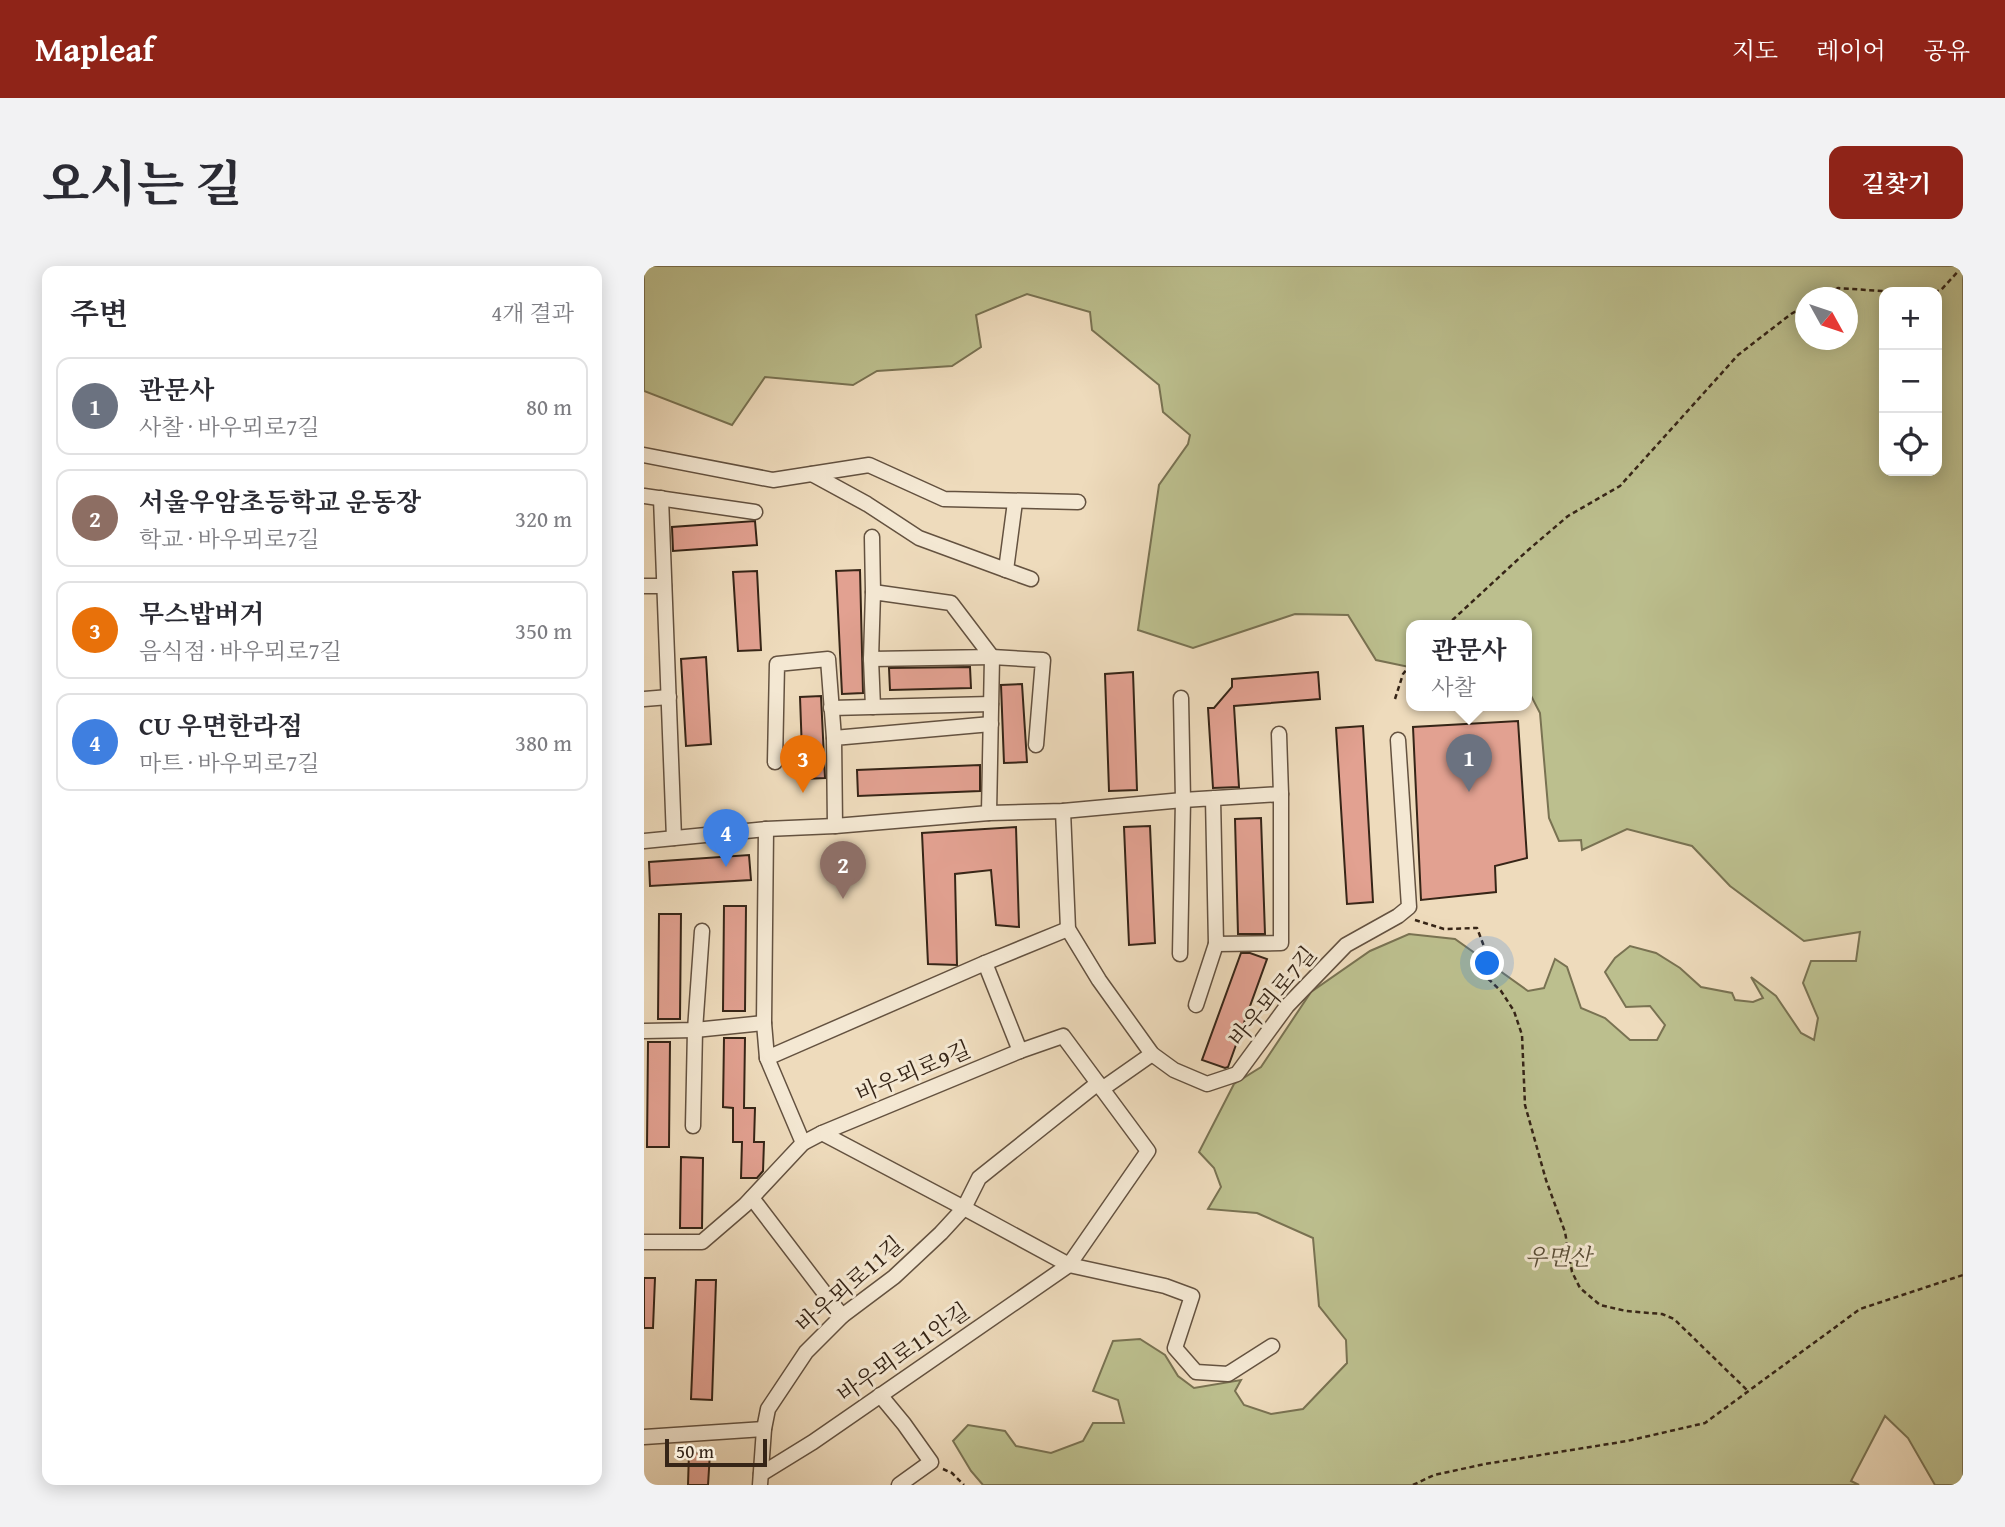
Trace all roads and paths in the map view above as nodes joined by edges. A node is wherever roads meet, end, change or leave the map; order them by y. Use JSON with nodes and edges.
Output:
{"nodes":[{"id":1,"x":1963,"y":266,"type":"edge"},
{"id":2,"x":1858,"y":289,"type":"edge"},
{"id":3,"x":1942,"y":289,"type":"edge"},
{"id":4,"x":1879,"y":291,"type":"edge"},
{"id":5,"x":1795,"y":312,"type":"edge"},
{"id":6,"x":644,"y":455,"type":"edge"},
{"id":7,"x":812,"y":474,"type":"junction"},
{"id":8,"x":644,"y":496,"type":"edge"},
{"id":9,"x":661,"y":498,"type":"junction"},
{"id":10,"x":1015,"y":502,"type":"junction"},
{"id":11,"x":1078,"y":502,"type":"dead end"},
{"id":12,"x":755,"y":512,"type":"dead end"},
{"id":13,"x":872,"y":537,"type":"dead end"},
{"id":14,"x":1006,"y":570,"type":"junction"},
{"id":15,"x":1031,"y":579,"type":"dead end"},
{"id":16,"x":644,"y":586,"type":"edge"},
{"id":17,"x":664,"y":586,"type":"junction"},
{"id":18,"x":873,"y":592,"type":"junction"},
{"id":19,"x":1452,"y":620,"type":"edge"},
{"id":20,"x":992,"y":657,"type":"junction"},
{"id":21,"x":871,"y":659,"type":"junction"},
{"id":22,"x":1406,"y":670,"type":"edge"},
{"id":23,"x":669,"y":697,"type":"junction"},
{"id":24,"x":1181,"y":698,"type":"dead end"},
{"id":25,"x":644,"y":699,"type":"edge"},
{"id":26,"x":1395,"y":699,"type":"dead end"},
{"id":27,"x":991,"y":704,"type":"junction"},
{"id":28,"x":873,"y":707,"type":"junction"},
{"id":29,"x":831,"y":708,"type":"junction"},
{"id":30,"x":991,"y":724,"type":"junction"},
{"id":31,"x":1279,"y":734,"type":"dead end"},
{"id":32,"x":834,"y":738,"type":"junction"},
{"id":33,"x":1398,"y":740,"type":"dead end"},
{"id":34,"x":1037,"y":746,"type":"dead end"},
{"id":35,"x":775,"y":762,"type":"dead end"},
{"id":36,"x":1281,"y":794,"type":"junction"},
{"id":37,"x":1213,"y":798,"type":"junction"},
{"id":38,"x":1184,"y":800,"type":"junction"},
{"id":39,"x":1063,"y":810,"type":"junction"},
{"id":40,"x":989,"y":813,"type":"junction"},
{"id":41,"x":835,"y":826,"type":"junction"},
{"id":42,"x":766,"y":829,"type":"junction"},
{"id":43,"x":674,"y":838,"type":"junction"},
{"id":44,"x":644,"y":841,"type":"edge"},
{"id":45,"x":1398,"y":916,"type":"junction"},
{"id":46,"x":1068,"y":929,"type":"junction"},
{"id":47,"x":702,"y":931,"type":"dead end"},
{"id":48,"x":1216,"y":944,"type":"junction"},
{"id":49,"x":1180,"y":954,"type":"dead end"},
{"id":50,"x":985,"y":963,"type":"junction"},
{"id":51,"x":1196,"y":1005,"type":"dead end"},
{"id":52,"x":764,"y":1023,"type":"junction"},
{"id":53,"x":695,"y":1030,"type":"junction"},
{"id":54,"x":644,"y":1031,"type":"edge"},
{"id":55,"x":1020,"y":1051,"type":"junction"},
{"id":56,"x":1152,"y":1054,"type":"junction"},
{"id":57,"x":767,"y":1058,"type":"junction"},
{"id":58,"x":1100,"y":1086,"type":"junction"},
{"id":59,"x":693,"y":1126,"type":"dead end"},
{"id":60,"x":822,"y":1133,"type":"junction"},
{"id":61,"x":803,"y":1143,"type":"junction"},
{"id":62,"x":752,"y":1198,"type":"junction"},
{"id":63,"x":964,"y":1208,"type":"junction"},
{"id":64,"x":644,"y":1242,"type":"edge"},
{"id":65,"x":1069,"y":1265,"type":"junction"},
{"id":66,"x":1963,"y":1275,"type":"edge"},
{"id":67,"x":842,"y":1316,"type":"junction"},
{"id":68,"x":1272,"y":1346,"type":"dead end"},
{"id":69,"x":1749,"y":1392,"type":"junction"},
{"id":70,"x":880,"y":1395,"type":"junction"},
{"id":71,"x":764,"y":1429,"type":"junction"},
{"id":72,"x":644,"y":1437,"type":"edge"},
{"id":73,"x":931,"y":1462,"type":"junction"},
{"id":74,"x":760,"y":1479,"type":"edge"},
{"id":75,"x":899,"y":1485,"type":"edge"},
{"id":76,"x":964,"y":1485,"type":"edge"},
{"id":77,"x":1413,"y":1485,"type":"edge"}],
"edges":[{"from":1,"to":3,"type":"path"},
{"from":2,"to":4,"type":"path"},
{"from":5,"to":19,"type":"path"},
{"from":6,"to":7,"type":"street"},
{"from":7,"to":10,"type":"street"},
{"from":7,"to":14,"type":"street"},
{"from":8,"to":9,"type":"street"},
{"from":9,"to":12,"type":"street"},
{"from":9,"to":17,"type":"street"},
{"from":10,"to":11,"type":"street"},
{"from":10,"to":14,"type":"street"},
{"from":13,"to":18,"type":"street"},
{"from":14,"to":15,"type":"street"},
{"from":16,"to":17,"type":"street"},
{"from":17,"to":23,"type":"street"},
{"from":18,"to":20,"type":"street"},
{"from":18,"to":21,"type":"street"},
{"from":20,"to":21,"type":"street"},
{"from":20,"to":27,"type":"street"},
{"from":20,"to":34,"type":"street"},
{"from":21,"to":28,"type":"street"},
{"from":22,"to":26,"type":"path"},
{"from":23,"to":25,"type":"street"},
{"from":23,"to":43,"type":"street"},
{"from":24,"to":38,"type":"street"},
{"from":27,"to":28,"type":"street"},
{"from":27,"to":30,"type":"street"},
{"from":28,"to":29,"type":"street"},
{"from":29,"to":32,"type":"street"},
{"from":29,"to":35,"type":"street"},
{"from":30,"to":32,"type":"street"},
{"from":30,"to":40,"type":"street"},
{"from":31,"to":36,"type":"street"},
{"from":32,"to":41,"type":"street"},
{"from":33,"to":45,"type":"street"},
{"from":36,"to":37,"type":"street"},
{"from":36,"to":48,"type":"street"},
{"from":37,"to":38,"type":"street"},
{"from":37,"to":48,"type":"street"},
{"from":38,"to":39,"type":"street"},
{"from":38,"to":49,"type":"street"},
{"from":39,"to":40,"type":"street"},
{"from":39,"to":46,"type":"street","name":"바우뫼로7길"},
{"from":40,"to":41,"type":"street"},
{"from":41,"to":42,"type":"street"},
{"from":42,"to":43,"type":"street"},
{"from":42,"to":52,"type":"street"},
{"from":43,"to":44,"type":"street"},
{"from":45,"to":56,"type":"street","name":"바우뫼로7길"},
{"from":45,"to":69,"type":"path"},
{"from":46,"to":50,"type":"street"},
{"from":46,"to":56,"type":"street","name":"바우뫼로7길"},
{"from":47,"to":53,"type":"street"},
{"from":48,"to":51,"type":"street"},
{"from":50,"to":55,"type":"street"},
{"from":50,"to":57,"type":"street"},
{"from":52,"to":53,"type":"street"},
{"from":52,"to":57,"type":"street"},
{"from":53,"to":54,"type":"street"},
{"from":53,"to":59,"type":"street"},
{"from":55,"to":58,"type":"street","name":"바우뫼로9길"},
{"from":55,"to":60,"type":"street","name":"바우뫼로9길"},
{"from":56,"to":58,"type":"street","name":"바우뫼로11길"},
{"from":57,"to":61,"type":"street"},
{"from":58,"to":63,"type":"street","name":"바우뫼로11길"},
{"from":58,"to":65,"type":"street","name":"바우뫼로11안길"},
{"from":60,"to":61,"type":"street","name":"바우뫼로9길"},
{"from":60,"to":63,"type":"street"},
{"from":61,"to":62,"type":"street","name":"바우뫼로9길"},
{"from":62,"to":64,"type":"street","name":"바우뫼로9길"},
{"from":62,"to":67,"type":"street"},
{"from":63,"to":65,"type":"street"},
{"from":63,"to":67,"type":"street","name":"바우뫼로11길"},
{"from":65,"to":68,"type":"street"},
{"from":65,"to":70,"type":"street","name":"바우뫼로11안길"},
{"from":66,"to":69,"type":"path"},
{"from":67,"to":71,"type":"street","name":"바우뫼로11길"},
{"from":69,"to":77,"type":"path"},
{"from":70,"to":73,"type":"street"},
{"from":70,"to":74,"type":"street","name":"바우뫼로11안길"},
{"from":71,"to":72,"type":"street"},
{"from":71,"to":74,"type":"street","name":"바우뫼로11길"},
{"from":73,"to":75,"type":"street"},
{"from":73,"to":76,"type":"path"}]}
